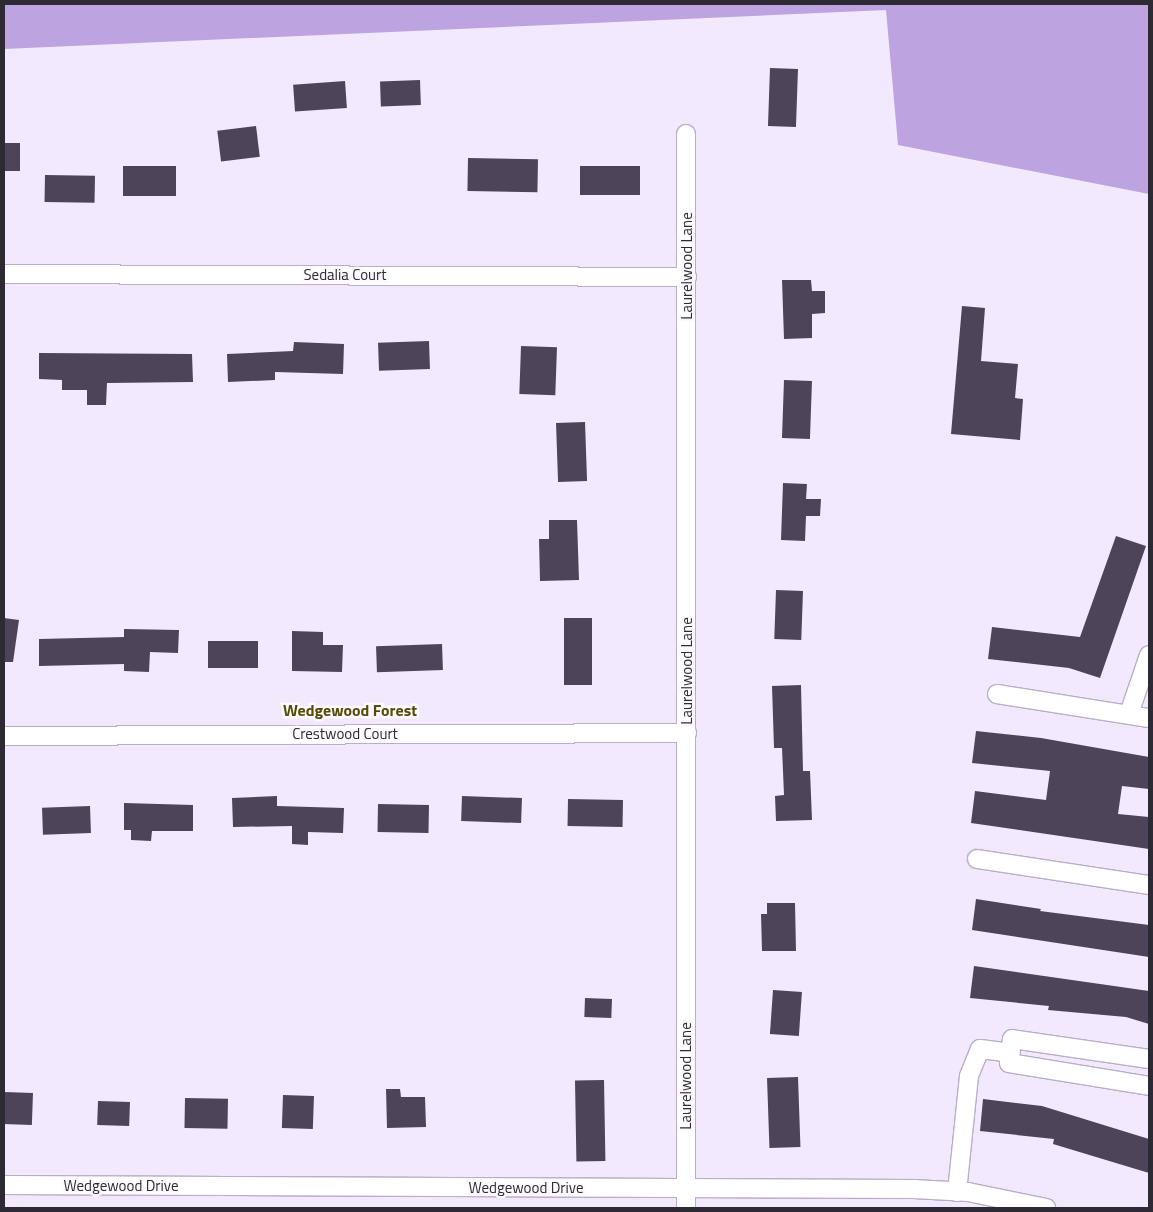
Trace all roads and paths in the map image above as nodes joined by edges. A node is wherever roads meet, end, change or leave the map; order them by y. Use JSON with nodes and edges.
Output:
{"nodes":[{"id":1,"x":686,"y":134,"type":"dead end"},
{"id":2,"x":4,"y":274,"type":"edge"},
{"id":3,"x":687,"y":277,"type":"junction"},
{"id":4,"x":1149,"y":655,"type":"edge"},
{"id":5,"x":997,"y":694,"type":"dead end"},
{"id":6,"x":1129,"y":714,"type":"junction"},
{"id":7,"x":1149,"y":718,"type":"edge"},
{"id":8,"x":687,"y":733,"type":"junction"},
{"id":9,"x":4,"y":736,"type":"edge"},
{"id":10,"x":977,"y":860,"type":"dead end"},
{"id":11,"x":1149,"y":885,"type":"edge"},
{"id":12,"x":1011,"y":1053,"type":"junction"},
{"id":13,"x":1149,"y":1059,"type":"edge"},
{"id":14,"x":1149,"y":1086,"type":"edge"},
{"id":15,"x":4,"y":1185,"type":"edge"},
{"id":16,"x":686,"y":1189,"type":"junction"},
{"id":17,"x":957,"y":1192,"type":"junction"},
{"id":18,"x":686,"y":1208,"type":"edge"},
{"id":19,"x":1046,"y":1208,"type":"edge"}],
"edges":[{"from":1,"to":3,"type":"street","name":"Laurelwood Lane"},
{"from":2,"to":3,"type":"street","name":"Sedalia Court"},
{"from":3,"to":8,"type":"street","name":"Laurelwood Lane"},
{"from":4,"to":6,"type":"street"},
{"from":5,"to":6,"type":"street"},
{"from":6,"to":7,"type":"street"},
{"from":8,"to":9,"type":"street","name":"Crestwood Court"},
{"from":8,"to":16,"type":"street","name":"Laurelwood Lane"},
{"from":10,"to":11,"type":"street"},
{"from":12,"to":13,"type":"street"},
{"from":12,"to":14,"type":"street"},
{"from":12,"to":17,"type":"street"},
{"from":15,"to":16,"type":"street","name":"Wedgewood Drive"},
{"from":16,"to":17,"type":"street","name":"Wedgewood Drive"},
{"from":16,"to":18,"type":"street","name":"Laurelwood Lane"},
{"from":17,"to":19,"type":"street","name":"Wedgewood Drive"}]}
